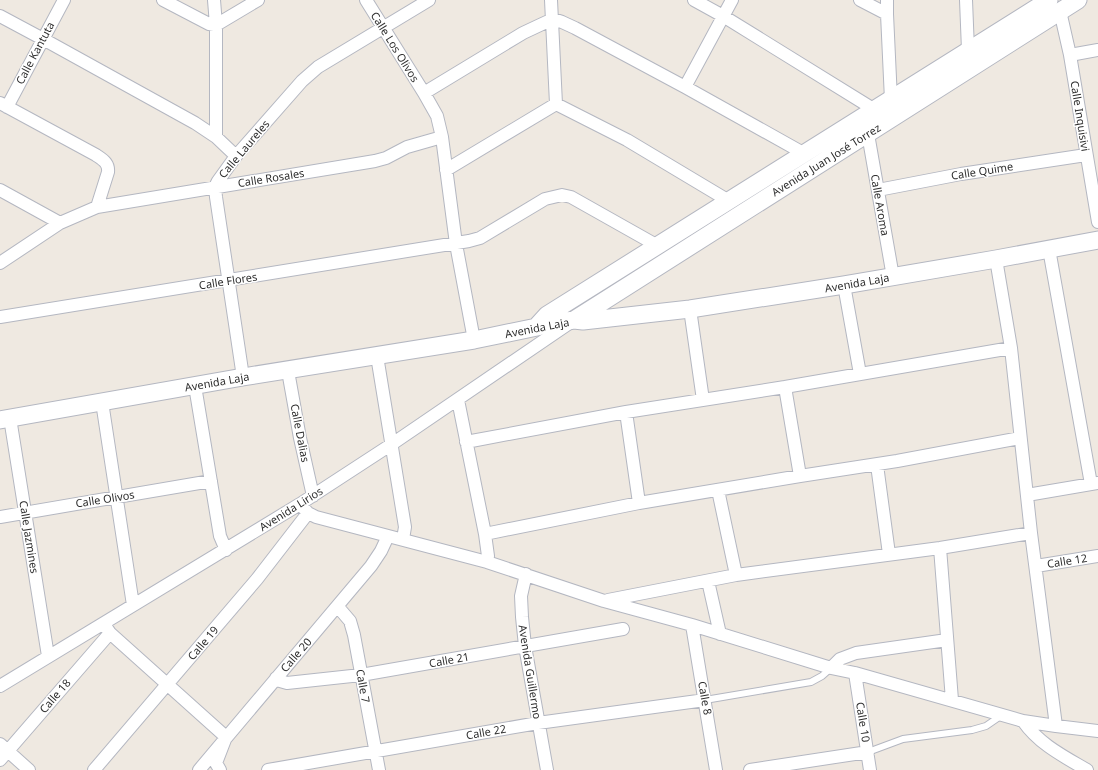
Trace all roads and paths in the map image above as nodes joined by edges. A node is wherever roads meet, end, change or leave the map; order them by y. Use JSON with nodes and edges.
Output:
{"nodes":[{"id":1,"x":64,"y":0,"type":"edge"},
{"id":2,"x":163,"y":0,"type":"edge"},
{"id":3,"x":214,"y":0,"type":"edge"},
{"id":4,"x":258,"y":0,"type":"edge"},
{"id":5,"x":366,"y":0,"type":"edge"},
{"id":6,"x":429,"y":0,"type":"edge"},
{"id":7,"x":552,"y":0,"type":"edge"},
{"id":8,"x":694,"y":0,"type":"edge"},
{"id":9,"x":732,"y":0,"type":"edge"},
{"id":10,"x":860,"y":0,"type":"edge"},
{"id":11,"x":887,"y":0,"type":"edge"},
{"id":12,"x":966,"y":0,"type":"edge"},
{"id":13,"x":1078,"y":0,"type":"edge"},
{"id":14,"x":1050,"y":3,"type":"edge"},
{"id":15,"x":887,"y":14,"type":"junction"},
{"id":16,"x":0,"y":16,"type":"edge"},
{"id":17,"x":723,"y":16,"type":"junction"},
{"id":18,"x":553,"y":20,"type":"junction"},
{"id":19,"x":216,"y":25,"type":"junction"},
{"id":20,"x":384,"y":28,"type":"junction"},
{"id":21,"x":43,"y":39,"type":"junction"},
{"id":22,"x":968,"y":50,"type":"junction"},
{"id":23,"x":1098,"y":50,"type":"edge"},
{"id":24,"x":1070,"y":55,"type":"junction"},
{"id":25,"x":685,"y":87,"type":"junction"},
{"id":26,"x":424,"y":93,"type":"junction"},
{"id":27,"x":891,"y":100,"type":"junction"},
{"id":28,"x":556,"y":104,"type":"junction"},
{"id":29,"x":3,"y":105,"type":"edge"},
{"id":30,"x":875,"y":110,"type":"junction"},
{"id":31,"x":868,"y":134,"type":"junction"},
{"id":32,"x":216,"y":137,"type":"junction"},
{"id":33,"x":442,"y":137,"type":"junction"},
{"id":34,"x":805,"y":154,"type":"junction"},
{"id":35,"x":1086,"y":155,"type":"junction"},
{"id":36,"x":236,"y":156,"type":"junction"},
{"id":37,"x":446,"y":170,"type":"junction"},
{"id":38,"x":215,"y":187,"type":"junction"},
{"id":39,"x":0,"y":190,"type":"edge"},
{"id":40,"x":878,"y":190,"type":"junction"},
{"id":41,"x":729,"y":201,"type":"junction"},
{"id":42,"x":97,"y":207,"type":"junction"},
{"id":43,"x":1098,"y":222,"type":"edge"},
{"id":44,"x":60,"y":223,"type":"junction"},
{"id":45,"x":1098,"y":240,"type":"edge"},
{"id":46,"x":456,"y":244,"type":"junction"},
{"id":47,"x":658,"y":246,"type":"junction"},
{"id":48,"x":1049,"y":249,"type":"junction"},
{"id":49,"x":996,"y":259,"type":"junction"},
{"id":50,"x":0,"y":263,"type":"edge"},
{"id":51,"x":893,"y":277,"type":"junction"},
{"id":52,"x":227,"y":281,"type":"junction"},
{"id":53,"x":844,"y":285,"type":"junction"},
{"id":54,"x":690,"y":309,"type":"junction"},
{"id":55,"x":0,"y":317,"type":"edge"},
{"id":56,"x":574,"y":320,"type":"junction"},
{"id":57,"x":536,"y":327,"type":"junction"},
{"id":58,"x":474,"y":340,"type":"junction"},
{"id":59,"x":1011,"y":348,"type":"junction"},
{"id":60,"x":377,"y":356,"type":"junction"},
{"id":61,"x":288,"y":371,"type":"junction"},
{"id":62,"x":860,"y":374,"type":"junction"},
{"id":63,"x":243,"y":377,"type":"junction"},
{"id":64,"x":195,"y":386,"type":"junction"},
{"id":65,"x":785,"y":387,"type":"junction"},
{"id":66,"x":458,"y":400,"type":"junction"},
{"id":67,"x":703,"y":400,"type":"junction"},
{"id":68,"x":102,"y":402,"type":"junction"},
{"id":69,"x":626,"y":412,"type":"junction"},
{"id":70,"x":5,"y":419,"type":"edge"},
{"id":71,"x":1020,"y":438,"type":"junction"},
{"id":72,"x":466,"y":442,"type":"junction"},
{"id":73,"x":392,"y":444,"type":"junction"},
{"id":74,"x":877,"y":465,"type":"junction"},
{"id":75,"x":800,"y":476,"type":"junction"},
{"id":76,"x":211,"y":481,"type":"junction"},
{"id":77,"x":1095,"y":483,"type":"edge"},
{"id":78,"x":718,"y":490,"type":"junction"},
{"id":79,"x":313,"y":496,"type":"junction"},
{"id":80,"x":1027,"y":496,"type":"junction"},
{"id":81,"x":117,"y":498,"type":"junction"},
{"id":82,"x":639,"y":503,"type":"junction"},
{"id":83,"x":304,"y":509,"type":"junction"},
{"id":84,"x":25,"y":512,"type":"junction"},
{"id":85,"x":0,"y":517,"type":"edge"},
{"id":86,"x":1031,"y":533,"type":"junction"},
{"id":87,"x":485,"y":534,"type":"junction"},
{"id":88,"x":388,"y":536,"type":"junction"},
{"id":89,"x":403,"y":539,"type":"junction"},
{"id":90,"x":940,"y":548,"type":"junction"},
{"id":91,"x":226,"y":550,"type":"junction"},
{"id":92,"x":889,"y":554,"type":"junction"},
{"id":93,"x":1098,"y":556,"type":"edge"},
{"id":94,"x":487,"y":562,"type":"junction"},
{"id":95,"x":1036,"y":566,"type":"junction"},
{"id":96,"x":526,"y":574,"type":"junction"},
{"id":97,"x":736,"y":575,"type":"junction"},
{"id":98,"x":708,"y":581,"type":"junction"},
{"id":99,"x":604,"y":601,"type":"junction"},
{"id":100,"x":133,"y":605,"type":"junction"},
{"id":101,"x":338,"y":607,"type":"junction"},
{"id":102,"x":692,"y":625,"type":"junction"},
{"id":103,"x":107,"y":628,"type":"junction"},
{"id":104,"x":623,"y":629,"type":"dead end"},
{"id":105,"x":720,"y":634,"type":"junction"},
{"id":106,"x":947,"y":640,"type":"junction"},
{"id":107,"x":525,"y":646,"type":"junction"},
{"id":108,"x":48,"y":656,"type":"junction"},
{"id":109,"x":831,"y":668,"type":"junction"},
{"id":110,"x":855,"y":673,"type":"junction"},
{"id":111,"x":361,"y":675,"type":"junction"},
{"id":112,"x":276,"y":678,"type":"junction"},
{"id":113,"x":168,"y":684,"type":"junction"},
{"id":114,"x":0,"y":686,"type":"edge"},
{"id":115,"x":705,"y":700,"type":"junction"},
{"id":116,"x":952,"y":700,"type":"junction"},
{"id":117,"x":1002,"y":715,"type":"junction"},
{"id":118,"x":1023,"y":721,"type":"junction"},
{"id":119,"x":538,"y":723,"type":"junction"},
{"id":120,"x":1056,"y":726,"type":"junction"},
{"id":121,"x":1098,"y":731,"type":"edge"},
{"id":122,"x":226,"y":738,"type":"junction"},
{"id":123,"x":375,"y":751,"type":"junction"},
{"id":124,"x":2,"y":752,"type":"edge"},
{"id":125,"x":868,"y":752,"type":"junction"},
{"id":126,"x":30,"y":770,"type":"edge"},
{"id":127,"x":94,"y":770,"type":"edge"},
{"id":128,"x":198,"y":770,"type":"edge"},
{"id":129,"x":220,"y":770,"type":"edge"},
{"id":130,"x":268,"y":770,"type":"edge"},
{"id":131,"x":379,"y":770,"type":"edge"},
{"id":132,"x":547,"y":770,"type":"edge"},
{"id":133,"x":716,"y":770,"type":"edge"},
{"id":134,"x":750,"y":770,"type":"edge"},
{"id":135,"x":870,"y":770,"type":"edge"},
{"id":136,"x":1087,"y":770,"type":"edge"}],
"edges":[{"from":1,"to":21,"type":"street","name":"Calle Kantuta"},
{"from":2,"to":19,"type":"street"},
{"from":3,"to":19,"type":"street"},
{"from":4,"to":19,"type":"street"},
{"from":5,"to":20,"type":"street","name":"Calle Los Olivos"},
{"from":6,"to":20,"type":"street","name":"Calle Laureles"},
{"from":7,"to":18,"type":"street"},
{"from":8,"to":17,"type":"street"},
{"from":9,"to":17,"type":"street"},
{"from":10,"to":15,"type":"street"},
{"from":11,"to":15,"type":"street"},
{"from":12,"to":22,"type":"street"},
{"from":13,"to":14,"type":"street","name":"Avenida Juan José Torrez"},
{"from":14,"to":22,"type":"street"},
{"from":14,"to":24,"type":"street","name":"Calle Inquisivi"},
{"from":14,"to":31,"type":"street","name":"Avenida Juan José Torrez"},
{"from":15,"to":27,"type":"street"},
{"from":16,"to":21,"type":"street"},
{"from":17,"to":25,"type":"street"},
{"from":17,"to":30,"type":"street"},
{"from":18,"to":25,"type":"street"},
{"from":18,"to":26,"type":"street"},
{"from":18,"to":28,"type":"street"},
{"from":19,"to":32,"type":"street"},
{"from":20,"to":26,"type":"street","name":"Calle Los Olivos"},
{"from":20,"to":36,"type":"street","name":"Calle Laureles"},
{"from":21,"to":29,"type":"street","name":"Calle Kantuta"},
{"from":21,"to":32,"type":"street"},
{"from":22,"to":27,"type":"street"},
{"from":23,"to":24,"type":"street"},
{"from":24,"to":35,"type":"street","name":"Calle Inquisivi"},
{"from":25,"to":34,"type":"street"},
{"from":26,"to":33,"type":"street","name":"Calle Los Olivos"},
{"from":27,"to":30,"type":"street"},
{"from":28,"to":37,"type":"street"},
{"from":28,"to":41,"type":"street"},
{"from":29,"to":42,"type":"street"},
{"from":30,"to":34,"type":"street"},
{"from":31,"to":40,"type":"street","name":"Calle Aroma"},
{"from":31,"to":56,"type":"street","name":"Avenida Juan José Torrez"},
{"from":32,"to":36,"type":"street"},
{"from":33,"to":37,"type":"street","name":"Calle Los Olivos"},
{"from":33,"to":38,"type":"street","name":"Calle Rosales"},
{"from":34,"to":41,"type":"street"},
{"from":35,"to":40,"type":"street","name":"Calle Quime"},
{"from":35,"to":43,"type":"street","name":"Calle Inquisivi"},
{"from":36,"to":38,"type":"street","name":"Calle Laureles"},
{"from":37,"to":46,"type":"street","name":"Calle Los Olivos"},
{"from":38,"to":42,"type":"street","name":"Calle Rosales"},
{"from":38,"to":52,"type":"street","name":"Calle Laureles"},
{"from":39,"to":44,"type":"street"},
{"from":40,"to":51,"type":"street","name":"Calle Aroma"},
{"from":41,"to":47,"type":"street"},
{"from":42,"to":44,"type":"street","name":"Calle Rosales"},
{"from":44,"to":50,"type":"street","name":"Calle Rosales"},
{"from":45,"to":48,"type":"street","name":"Avenida Laja"},
{"from":46,"to":47,"type":"street","name":"Calle Flores"},
{"from":46,"to":52,"type":"street","name":"Calle Flores"},
{"from":46,"to":58,"type":"street","name":"Calle Los Olivos"},
{"from":47,"to":57,"type":"street"},
{"from":48,"to":49,"type":"street","name":"Avenida Laja"},
{"from":48,"to":77,"type":"street"},
{"from":49,"to":51,"type":"street","name":"Avenida Laja"},
{"from":49,"to":59,"type":"street"},
{"from":51,"to":53,"type":"street","name":"Avenida Laja"},
{"from":52,"to":55,"type":"street","name":"Calle Flores"},
{"from":52,"to":63,"type":"street","name":"Calle Laureles"},
{"from":53,"to":54,"type":"street","name":"Avenida Laja"},
{"from":53,"to":62,"type":"street"},
{"from":54,"to":56,"type":"street","name":"Avenida Laja"},
{"from":54,"to":67,"type":"street"},
{"from":56,"to":57,"type":"street","name":"Avenida Laja"},
{"from":56,"to":66,"type":"street","name":"Avenida Lirios"},
{"from":57,"to":58,"type":"street","name":"Avenida Laja"},
{"from":58,"to":60,"type":"street","name":"Avenida Laja"},
{"from":59,"to":62,"type":"street"},
{"from":59,"to":71,"type":"street"},
{"from":60,"to":61,"type":"street","name":"Avenida Laja"},
{"from":60,"to":73,"type":"street"},
{"from":61,"to":63,"type":"street","name":"Avenida Laja"},
{"from":61,"to":79,"type":"street","name":"Calle Dalias"},
{"from":62,"to":65,"type":"street"},
{"from":63,"to":64,"type":"street","name":"Avenida Laja"},
{"from":64,"to":68,"type":"street","name":"Avenida Laja"},
{"from":64,"to":76,"type":"street"},
{"from":65,"to":67,"type":"street"},
{"from":65,"to":75,"type":"street"},
{"from":66,"to":72,"type":"street"},
{"from":66,"to":73,"type":"street","name":"Avenida Lirios"},
{"from":67,"to":69,"type":"street"},
{"from":68,"to":70,"type":"street","name":"Avenida Laja"},
{"from":68,"to":81,"type":"street"},
{"from":69,"to":72,"type":"street"},
{"from":69,"to":82,"type":"street"},
{"from":70,"to":84,"type":"street","name":"Calle Jazmines"},
{"from":71,"to":74,"type":"street"},
{"from":71,"to":80,"type":"street"},
{"from":72,"to":87,"type":"street"},
{"from":73,"to":79,"type":"street","name":"Avenida Lirios"},
{"from":73,"to":89,"type":"street"},
{"from":74,"to":75,"type":"street"},
{"from":74,"to":92,"type":"street"},
{"from":75,"to":78,"type":"street"},
{"from":76,"to":81,"type":"street","name":"Calle Olivos"},
{"from":76,"to":91,"type":"street"},
{"from":77,"to":80,"type":"street"},
{"from":78,"to":82,"type":"street"},
{"from":78,"to":97,"type":"street"},
{"from":79,"to":83,"type":"street","name":"Avenida Lirios"},
{"from":80,"to":86,"type":"street"},
{"from":81,"to":84,"type":"street","name":"Calle Olivos"},
{"from":81,"to":100,"type":"street"},
{"from":82,"to":87,"type":"street"},
{"from":83,"to":88,"type":"street"},
{"from":83,"to":91,"type":"street","name":"Avenida Lirios"},
{"from":83,"to":113,"type":"street","name":"Calle 19"},
{"from":84,"to":85,"type":"street","name":"Calle Olivos"},
{"from":84,"to":108,"type":"street","name":"Calle Jazmines"},
{"from":86,"to":90,"type":"street"},
{"from":86,"to":95,"type":"street"},
{"from":87,"to":94,"type":"street"},
{"from":88,"to":89,"type":"street"},
{"from":88,"to":101,"type":"street","name":"Calle 20"},
{"from":89,"to":94,"type":"street"},
{"from":90,"to":92,"type":"street"},
{"from":90,"to":106,"type":"street"},
{"from":91,"to":100,"type":"street","name":"Avenida Lirios"},
{"from":92,"to":97,"type":"street"},
{"from":93,"to":95,"type":"street","name":"Calle 12"},
{"from":94,"to":96,"type":"street"},
{"from":95,"to":120,"type":"street"},
{"from":96,"to":99,"type":"street"},
{"from":96,"to":107,"type":"street","name":"Avenida Guillermo"},
{"from":97,"to":98,"type":"street"},
{"from":98,"to":99,"type":"street"},
{"from":98,"to":105,"type":"street"},
{"from":99,"to":102,"type":"street"},
{"from":100,"to":103,"type":"street","name":"Avenida Lirios"},
{"from":101,"to":111,"type":"street","name":"Calle 7"},
{"from":101,"to":112,"type":"street","name":"Calle 20"},
{"from":102,"to":105,"type":"street"},
{"from":102,"to":115,"type":"street","name":"Calle 8"},
{"from":103,"to":108,"type":"street","name":"Avenida Lirios"},
{"from":103,"to":113,"type":"street"},
{"from":103,"to":124,"type":"street","name":"Calle 18"},
{"from":104,"to":107,"type":"street","name":"Calle 21"},
{"from":105,"to":109,"type":"street"},
{"from":106,"to":109,"type":"street"},
{"from":106,"to":116,"type":"street"},
{"from":107,"to":111,"type":"street","name":"Calle 21"},
{"from":107,"to":119,"type":"street","name":"Avenida Guillermo"},
{"from":108,"to":114,"type":"street","name":"Avenida Lirios"},
{"from":109,"to":110,"type":"street"},
{"from":109,"to":115,"type":"lane"},
{"from":110,"to":116,"type":"street"},
{"from":110,"to":125,"type":"street","name":"Calle 10"},
{"from":111,"to":112,"type":"street","name":"Calle 21"},
{"from":111,"to":123,"type":"street","name":"Calle 7"},
{"from":112,"to":122,"type":"street","name":"Calle 20"},
{"from":113,"to":122,"type":"street"},
{"from":113,"to":127,"type":"street","name":"Calle 19"},
{"from":115,"to":119,"type":"street","name":"Calle 22"},
{"from":115,"to":133,"type":"street","name":"Calle 8"},
{"from":116,"to":117,"type":"street"},
{"from":117,"to":118,"type":"street"},
{"from":117,"to":125,"type":"lane"},
{"from":118,"to":120,"type":"street"},
{"from":118,"to":136,"type":"street"},
{"from":119,"to":123,"type":"street","name":"Calle 22"},
{"from":119,"to":132,"type":"street","name":"Avenida Guillermo"},
{"from":120,"to":121,"type":"street"},
{"from":122,"to":128,"type":"street","name":"Calle 20"},
{"from":122,"to":129,"type":"street"},
{"from":123,"to":130,"type":"street","name":"Calle 22"},
{"from":123,"to":131,"type":"street","name":"Calle 7"},
{"from":124,"to":126,"type":"street"},
{"from":125,"to":134,"type":"street"},
{"from":125,"to":135,"type":"street","name":"Calle 10"}]}
